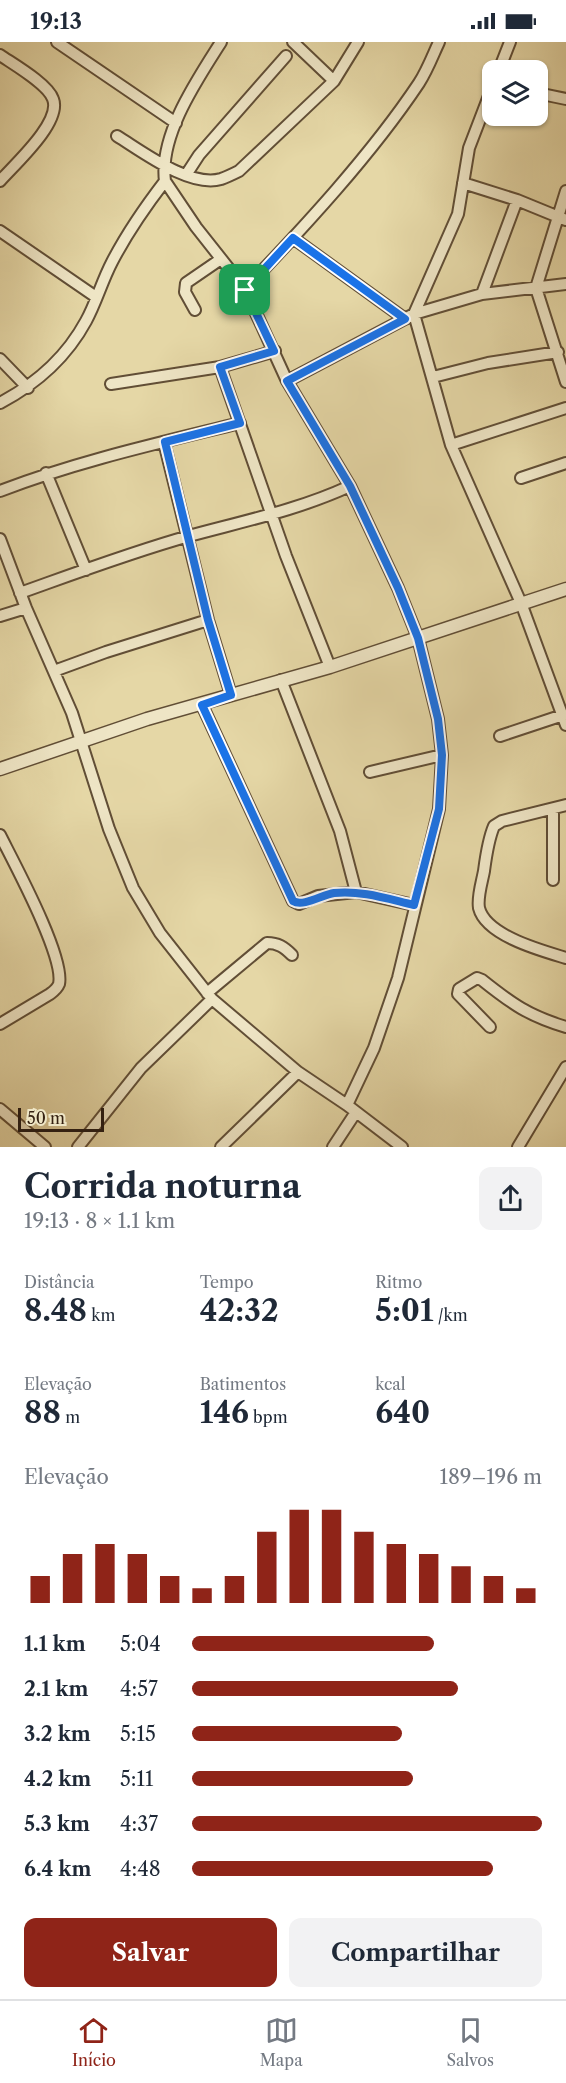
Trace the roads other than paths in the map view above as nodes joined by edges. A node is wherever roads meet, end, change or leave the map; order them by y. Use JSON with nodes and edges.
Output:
{"nodes":[{"id":1,"x":57,"y":42,"type":"edge"},
{"id":2,"x":221,"y":42,"type":"edge"},
{"id":3,"x":293,"y":42,"type":"edge"},
{"id":4,"x":358,"y":42,"type":"edge"},
{"id":5,"x":439,"y":42,"type":"edge"},
{"id":6,"x":510,"y":42,"type":"edge"},
{"id":7,"x":0,"y":55,"type":"edge"},
{"id":8,"x":286,"y":56,"type":"dead end"},
{"id":9,"x":503,"y":60,"type":"edge"},
{"id":10,"x":334,"y":81,"type":"junction"},
{"id":11,"x":548,"y":95,"type":"edge"},
{"id":12,"x":566,"y":99,"type":"edge"},
{"id":13,"x":482,"y":114,"type":"edge"},
{"id":14,"x":176,"y":123,"type":"junction"},
{"id":15,"x":117,"y":136,"type":"dead end"},
{"id":16,"x":164,"y":164,"type":"junction"},
{"id":17,"x":186,"y":175,"type":"junction"},
{"id":18,"x":165,"y":181,"type":"junction"},
{"id":19,"x":0,"y":182,"type":"edge"},
{"id":20,"x":463,"y":183,"type":"junction"},
{"id":21,"x":566,"y":191,"type":"edge"},
{"id":22,"x":518,"y":200,"type":"junction"},
{"id":23,"x":561,"y":218,"type":"edge"},
{"id":24,"x":0,"y":231,"type":"edge"},
{"id":25,"x":293,"y":238,"type":"junction"},
{"id":26,"x":221,"y":259,"type":"junction"},
{"id":27,"x":566,"y":284,"type":"edge"},
{"id":28,"x":536,"y":288,"type":"junction"},
{"id":29,"x":245,"y":290,"type":"junction"},
{"id":30,"x":482,"y":294,"type":"junction"},
{"id":31,"x":96,"y":297,"type":"junction"},
{"id":32,"x":195,"y":310,"type":"dead end"},
{"id":33,"x":409,"y":317,"type":"junction"},
{"id":34,"x":274,"y":351,"type":"junction"},
{"id":35,"x":561,"y":357,"type":"edge"},
{"id":36,"x":0,"y":359,"type":"edge"},
{"id":37,"x":220,"y":367,"type":"junction"},
{"id":38,"x":433,"y":377,"type":"junction"},
{"id":39,"x":287,"y":381,"type":"junction"},
{"id":40,"x":566,"y":382,"type":"edge"},
{"id":41,"x":111,"y":384,"type":"dead end"},
{"id":42,"x":28,"y":388,"type":"junction"},
{"id":43,"x":0,"y":403,"type":"edge"},
{"id":44,"x":566,"y":408,"type":"edge"},
{"id":45,"x":240,"y":423,"type":"junction"},
{"id":46,"x":165,"y":442,"type":"junction"},
{"id":47,"x":451,"y":446,"type":"junction"},
{"id":48,"x":566,"y":463,"type":"edge"},
{"id":49,"x":46,"y":473,"type":"junction"},
{"id":50,"x":521,"y":478,"type":"dead end"},
{"id":51,"x":350,"y":486,"type":"junction"},
{"id":52,"x":0,"y":491,"type":"edge"},
{"id":53,"x":273,"y":515,"type":"junction"},
{"id":54,"x":188,"y":537,"type":"junction"},
{"id":55,"x":0,"y":539,"type":"edge"},
{"id":56,"x":86,"y":570,"type":"junction"},
{"id":57,"x":566,"y":589,"type":"edge"},
{"id":58,"x":20,"y":593,"type":"junction"},
{"id":59,"x":521,"y":603,"type":"junction"},
{"id":60,"x":26,"y":608,"type":"junction"},
{"id":61,"x":0,"y":616,"type":"edge"},
{"id":62,"x":208,"y":620,"type":"junction"},
{"id":63,"x":418,"y":638,"type":"junction"},
{"id":64,"x":330,"y":667,"type":"junction"},
{"id":65,"x":54,"y":671,"type":"junction"},
{"id":66,"x":281,"y":680,"type":"junction"},
{"id":67,"x":231,"y":695,"type":"junction"},
{"id":68,"x":202,"y":705,"type":"junction"},
{"id":69,"x":564,"y":720,"type":"edge"},
{"id":70,"x":500,"y":736,"type":"dead end"},
{"id":71,"x":82,"y":741,"type":"junction"},
{"id":72,"x":442,"y":755,"type":"junction"},
{"id":73,"x":0,"y":769,"type":"edge"},
{"id":74,"x":370,"y":772,"type":"dead end"},
{"id":75,"x":566,"y":805,"type":"edge"},
{"id":76,"x":553,"y":810,"type":"junction"},
{"id":77,"x":0,"y":835,"type":"edge"},
{"id":78,"x":553,"y":880,"type":"dead end"},
{"id":79,"x":356,"y":892,"type":"junction"},
{"id":80,"x":414,"y":905,"type":"junction"},
{"id":81,"x":292,"y":954,"type":"dead end"},
{"id":82,"x":566,"y":958,"type":"edge"},
{"id":83,"x":209,"y":996,"type":"junction"},
{"id":84,"x":0,"y":1024,"type":"edge"},
{"id":85,"x":490,"y":1027,"type":"dead end"},
{"id":86,"x":566,"y":1027,"type":"edge"},
{"id":87,"x":566,"y":1067,"type":"edge"},
{"id":88,"x":298,"y":1072,"type":"junction"},
{"id":89,"x":352,"y":1108,"type":"junction"},
{"id":90,"x":0,"y":1109,"type":"edge"},
{"id":91,"x":521,"y":1143,"type":"edge"},
{"id":92,"x":45,"y":1147,"type":"edge"},
{"id":93,"x":78,"y":1147,"type":"edge"},
{"id":94,"x":221,"y":1147,"type":"edge"},
{"id":95,"x":333,"y":1147,"type":"edge"},
{"id":96,"x":402,"y":1147,"type":"edge"},
{"id":97,"x":532,"y":1147,"type":"edge"}],
"edges":[{"from":1,"to":14,"type":"street"},
{"from":2,"to":14,"type":"street"},
{"from":3,"to":10,"type":"street"},
{"from":4,"to":10,"type":"street"},
{"from":5,"to":25,"type":"street"},
{"from":6,"to":9,"type":"street"},
{"from":7,"to":19,"type":"street"},
{"from":8,"to":17,"type":"street"},
{"from":10,"to":17,"type":"street"},
{"from":11,"to":12,"type":"street"},
{"from":13,"to":20,"type":"street"},
{"from":14,"to":16,"type":"street"},
{"from":15,"to":16,"type":"street"},
{"from":16,"to":17,"type":"street"},
{"from":16,"to":18,"type":"street"},
{"from":18,"to":26,"type":"street"},
{"from":18,"to":31,"type":"street"},
{"from":20,"to":22,"type":"street"},
{"from":20,"to":33,"type":"street"},
{"from":21,"to":23,"type":"street"},
{"from":22,"to":23,"type":"street"},
{"from":22,"to":30,"type":"street"},
{"from":23,"to":28,"type":"street"},
{"from":24,"to":31,"type":"street"},
{"from":25,"to":29,"type":"street"},
{"from":25,"to":33,"type":"street"},
{"from":26,"to":29,"type":"street"},
{"from":26,"to":32,"type":"street"},
{"from":27,"to":28,"type":"street"},
{"from":28,"to":30,"type":"street"},
{"from":28,"to":35,"type":"street"},
{"from":29,"to":34,"type":"street"},
{"from":30,"to":33,"type":"street"},
{"from":31,"to":42,"type":"street"},
{"from":33,"to":38,"type":"street"},
{"from":33,"to":39,"type":"street"},
{"from":34,"to":37,"type":"street"},
{"from":34,"to":39,"type":"street"},
{"from":35,"to":38,"type":"street"},
{"from":35,"to":40,"type":"street"},
{"from":36,"to":42,"type":"street"},
{"from":37,"to":41,"type":"street"},
{"from":37,"to":45,"type":"street"},
{"from":38,"to":47,"type":"street"},
{"from":39,"to":51,"type":"street"},
{"from":42,"to":43,"type":"street"},
{"from":44,"to":47,"type":"street"},
{"from":45,"to":46,"type":"street"},
{"from":45,"to":53,"type":"street"},
{"from":46,"to":49,"type":"street"},
{"from":46,"to":54,"type":"street"},
{"from":47,"to":59,"type":"street"},
{"from":48,"to":50,"type":"street"},
{"from":49,"to":52,"type":"street"},
{"from":49,"to":56,"type":"street"},
{"from":51,"to":53,"type":"street"},
{"from":51,"to":63,"type":"street"},
{"from":53,"to":54,"type":"street"},
{"from":53,"to":64,"type":"street"},
{"from":54,"to":56,"type":"street"},
{"from":54,"to":62,"type":"street"},
{"from":55,"to":58,"type":"street"},
{"from":56,"to":58,"type":"street"},
{"from":57,"to":59,"type":"street"},
{"from":58,"to":60,"type":"street"},
{"from":59,"to":63,"type":"street"},
{"from":59,"to":69,"type":"street"},
{"from":60,"to":61,"type":"street"},
{"from":60,"to":65,"type":"street"},
{"from":62,"to":65,"type":"street"},
{"from":62,"to":67,"type":"street"},
{"from":63,"to":64,"type":"street"},
{"from":63,"to":72,"type":"street"},
{"from":64,"to":66,"type":"street"},
{"from":65,"to":71,"type":"street"},
{"from":66,"to":67,"type":"street"},
{"from":66,"to":79,"type":"street"},
{"from":67,"to":68,"type":"street"},
{"from":68,"to":71,"type":"street"},
{"from":68,"to":79,"type":"street"},
{"from":69,"to":70,"type":"street"},
{"from":71,"to":73,"type":"street"},
{"from":71,"to":83,"type":"street"},
{"from":72,"to":74,"type":"street"},
{"from":72,"to":80,"type":"street"},
{"from":75,"to":76,"type":"street"},
{"from":76,"to":78,"type":"street"},
{"from":76,"to":82,"type":"street"},
{"from":77,"to":84,"type":"street"},
{"from":79,"to":80,"type":"street"},
{"from":80,"to":89,"type":"street"},
{"from":81,"to":83,"type":"street"},
{"from":83,"to":88,"type":"street"},
{"from":83,"to":93,"type":"street"},
{"from":85,"to":86,"type":"street"},
{"from":87,"to":91,"type":"street"},
{"from":88,"to":89,"type":"street"},
{"from":88,"to":94,"type":"street"},
{"from":89,"to":95,"type":"street"},
{"from":89,"to":96,"type":"street"},
{"from":90,"to":92,"type":"street"},
{"from":91,"to":97,"type":"street"}]}
